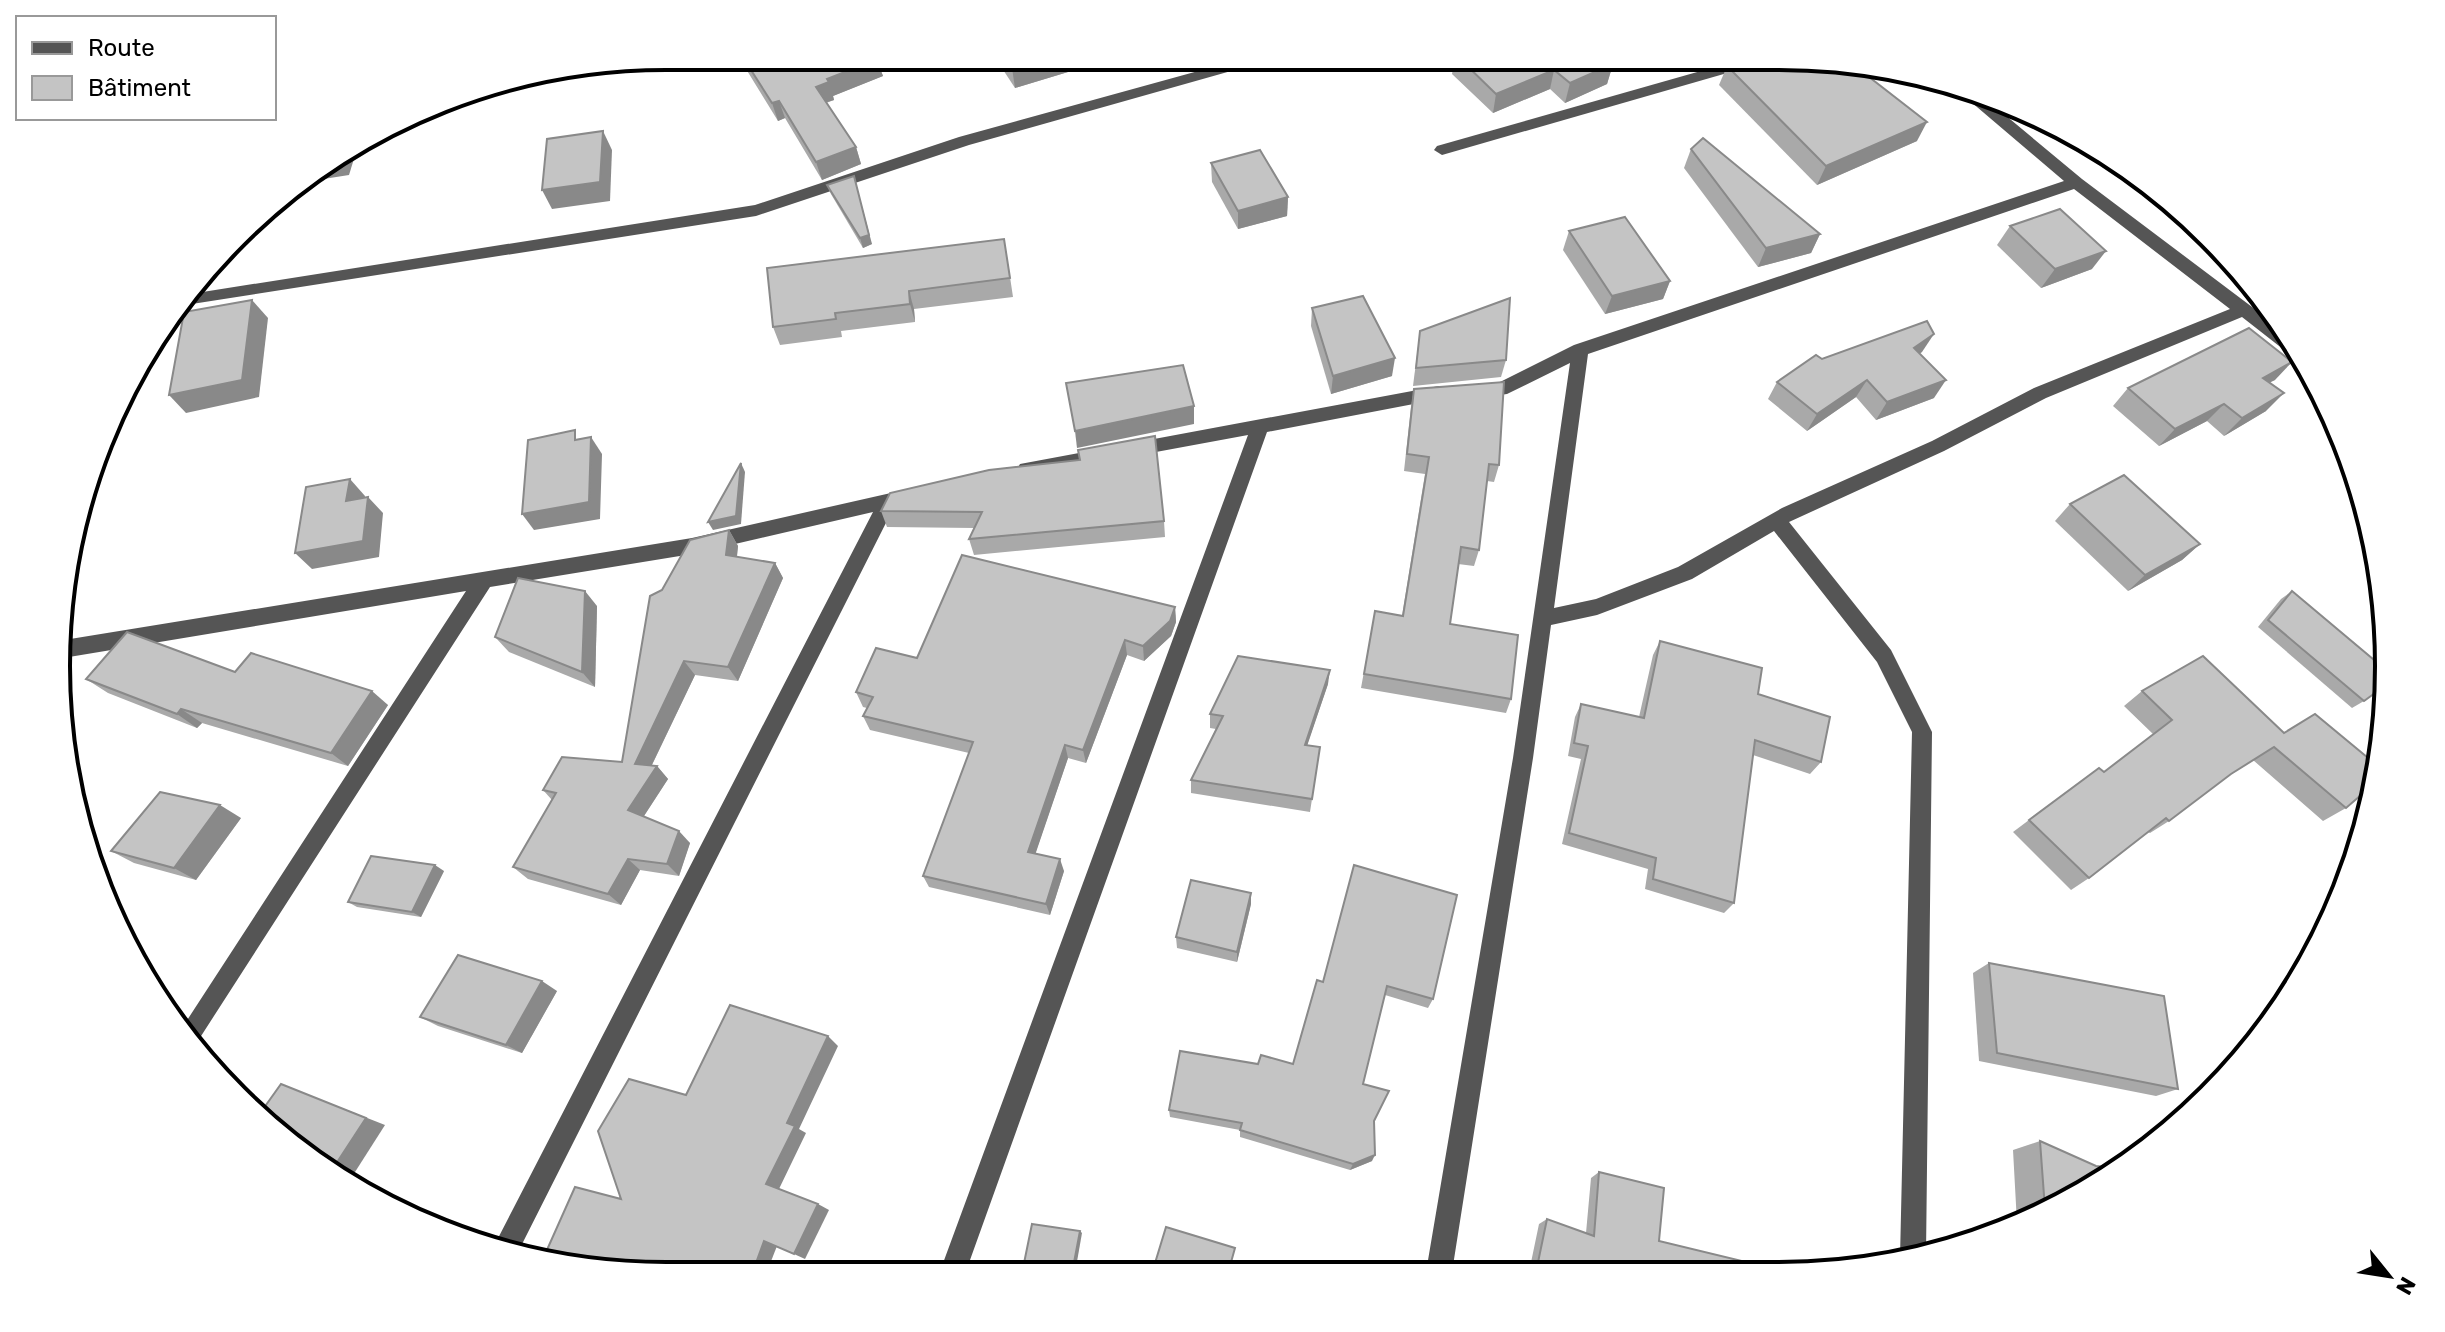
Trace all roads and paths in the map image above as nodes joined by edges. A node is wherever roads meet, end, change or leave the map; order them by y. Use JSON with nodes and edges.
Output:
{"nodes":[{"id":1,"x":1218,"y":70,"type":"edge"},
{"id":2,"x":1721,"y":70,"type":"edge"},
{"id":3,"x":1986,"y":108,"type":"edge"},
{"id":4,"x":1442,"y":150,"type":"dead end"},
{"id":5,"x":2076,"y":183,"type":"junction"},
{"id":6,"x":196,"y":299,"type":"edge"},
{"id":7,"x":2243,"y":310,"type":"junction"},
{"id":8,"x":2273,"y":333,"type":"edge"},
{"id":9,"x":1580,"y":350,"type":"junction"},
{"id":10,"x":1261,"y":424,"type":"junction"},
{"id":11,"x":1011,"y":473,"type":"edge"},
{"id":12,"x":934,"y":491,"type":"edge"},
{"id":13,"x":888,"y":501,"type":"junction"},
{"id":14,"x":1777,"y":520,"type":"junction"},
{"id":15,"x":484,"y":580,"type":"junction"},
{"id":16,"x":1543,"y":619,"type":"junction"},
{"id":17,"x":70,"y":648,"type":"edge"},
{"id":18,"x":194,"y":1030,"type":"edge"},
{"id":19,"x":510,"y":1241,"type":"edge"},
{"id":20,"x":1913,"y":1247,"type":"edge"},
{"id":21,"x":956,"y":1262,"type":"edge"},
{"id":22,"x":1441,"y":1262,"type":"edge"}],
"edges":[{"from":1,"to":6,"type":"street"},
{"from":2,"to":4,"type":"street"},
{"from":3,"to":5,"type":"street"},
{"from":5,"to":7,"type":"street"},
{"from":5,"to":9,"type":"street"},
{"from":7,"to":8,"type":"street"},
{"from":7,"to":14,"type":"street"},
{"from":9,"to":10,"type":"street"},
{"from":9,"to":16,"type":"street"},
{"from":10,"to":11,"type":"street"},
{"from":10,"to":21,"type":"street"},
{"from":12,"to":13,"type":"street"},
{"from":13,"to":15,"type":"street"},
{"from":13,"to":19,"type":"street"},
{"from":14,"to":16,"type":"street"},
{"from":14,"to":20,"type":"street"},
{"from":15,"to":17,"type":"street"},
{"from":15,"to":18,"type":"street"},
{"from":16,"to":22,"type":"street"}]}
